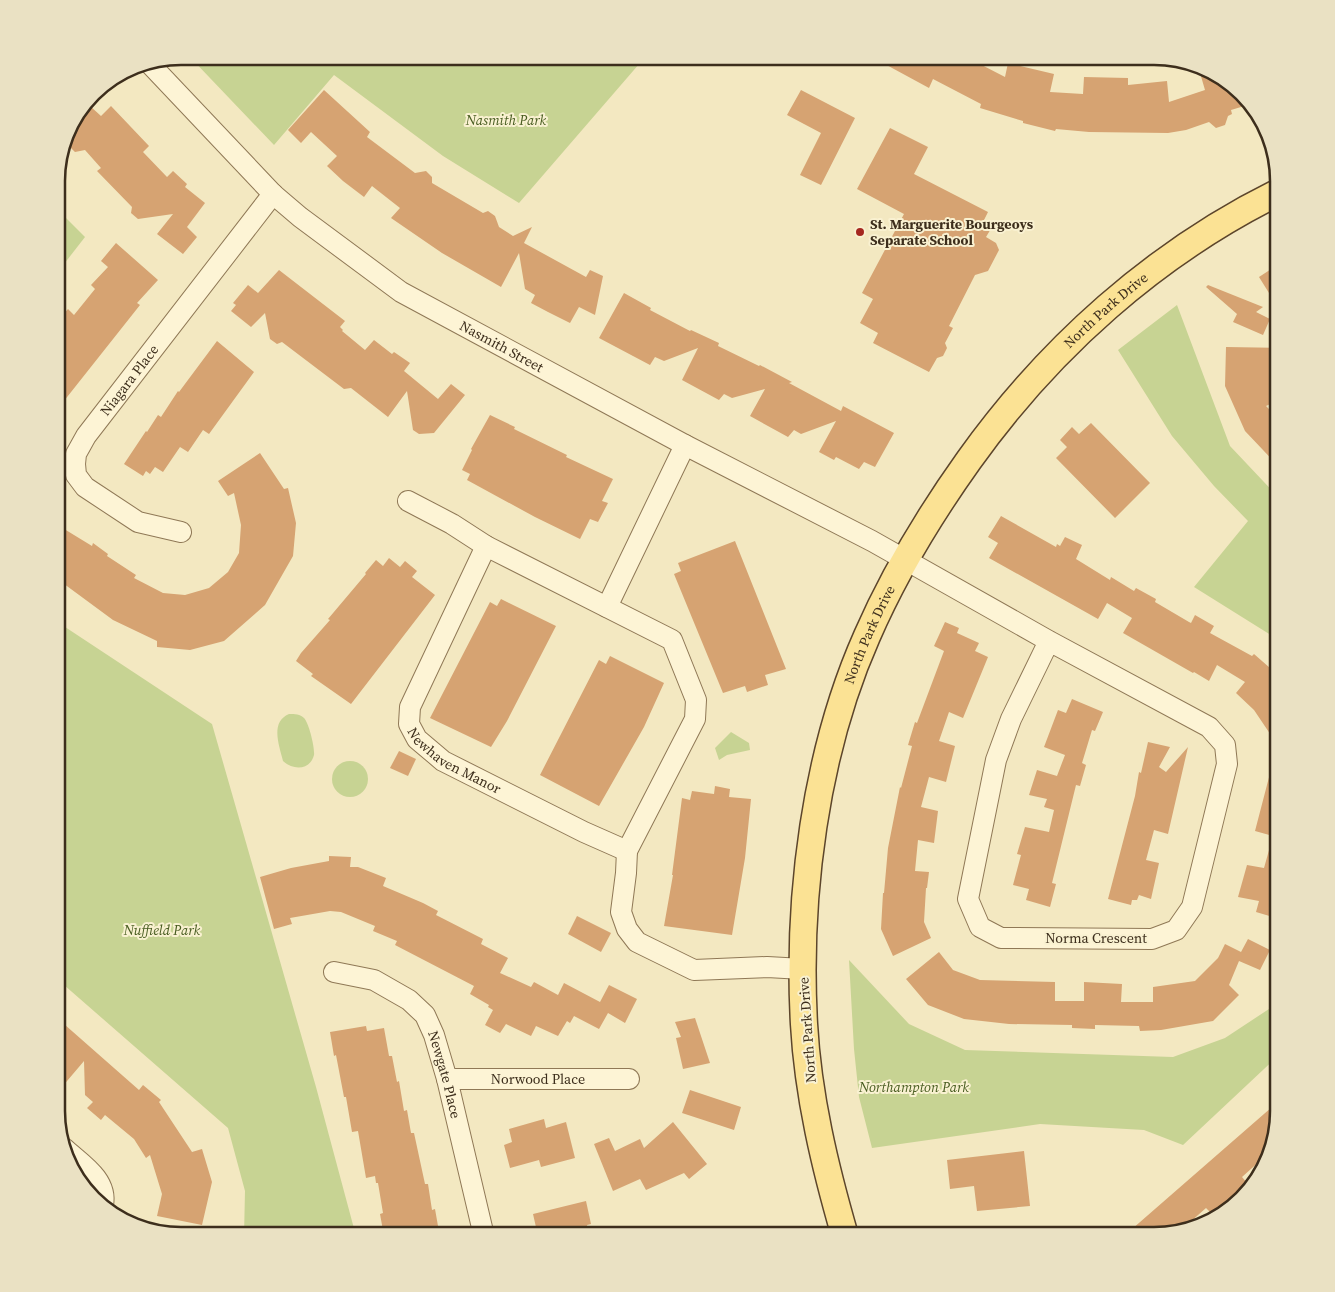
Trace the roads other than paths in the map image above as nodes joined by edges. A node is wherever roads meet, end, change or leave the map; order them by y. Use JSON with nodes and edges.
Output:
{"nodes":[{"id":1,"x":154,"y":68,"type":"edge"},
{"id":2,"x":273,"y":194,"type":"junction"},
{"id":3,"x":1270,"y":197,"type":"edge"},
{"id":4,"x":685,"y":445,"type":"junction"},
{"id":5,"x":408,"y":501,"type":"dead end"},
{"id":6,"x":181,"y":532,"type":"dead end"},
{"id":7,"x":486,"y":546,"type":"junction"},
{"id":8,"x":905,"y":560,"type":"junction"},
{"id":9,"x":607,"y":606,"type":"junction"},
{"id":10,"x":1050,"y":641,"type":"junction"},
{"id":11,"x":627,"y":852,"type":"junction"},
{"id":12,"x":803,"y":969,"type":"junction"},
{"id":13,"x":334,"y":972,"type":"dead end"},
{"id":14,"x":447,"y":1079,"type":"junction"},
{"id":15,"x":629,"y":1079,"type":"dead end"},
{"id":16,"x":75,"y":1158,"type":"edge"},
{"id":17,"x":103,"y":1196,"type":"edge"},
{"id":18,"x":482,"y":1227,"type":"edge"},
{"id":19,"x":842,"y":1227,"type":"edge"}],
"edges":[{"from":1,"to":2,"type":"street","name":"Nasmith Street"},
{"from":2,"to":4,"type":"street","name":"Nasmith Street"},
{"from":2,"to":6,"type":"street","name":"Niagara Place"},
{"from":3,"to":8,"type":"main road","name":"North Park Drive"},
{"from":4,"to":8,"type":"street","name":"Nasmith Street"},
{"from":4,"to":9,"type":"street"},
{"from":5,"to":7,"type":"street"},
{"from":7,"to":9,"type":"street"},
{"from":7,"to":11,"type":"street","name":"Newhaven Manor"},
{"from":8,"to":10,"type":"street","name":"Norma Crescent"},
{"from":8,"to":12,"type":"main road","name":"North Park Drive"},
{"from":9,"to":11,"type":"street"},
{"from":10,"to":10,"type":"street","name":"Norma Crescent"},
{"from":11,"to":12,"type":"street"},
{"from":12,"to":19,"type":"main road","name":"North Park Drive"},
{"from":13,"to":14,"type":"street","name":"Newgate Place"},
{"from":14,"to":15,"type":"street","name":"Norwood Place"},
{"from":14,"to":18,"type":"street","name":"Newgate Place"},
{"from":16,"to":17,"type":"street"}]}
